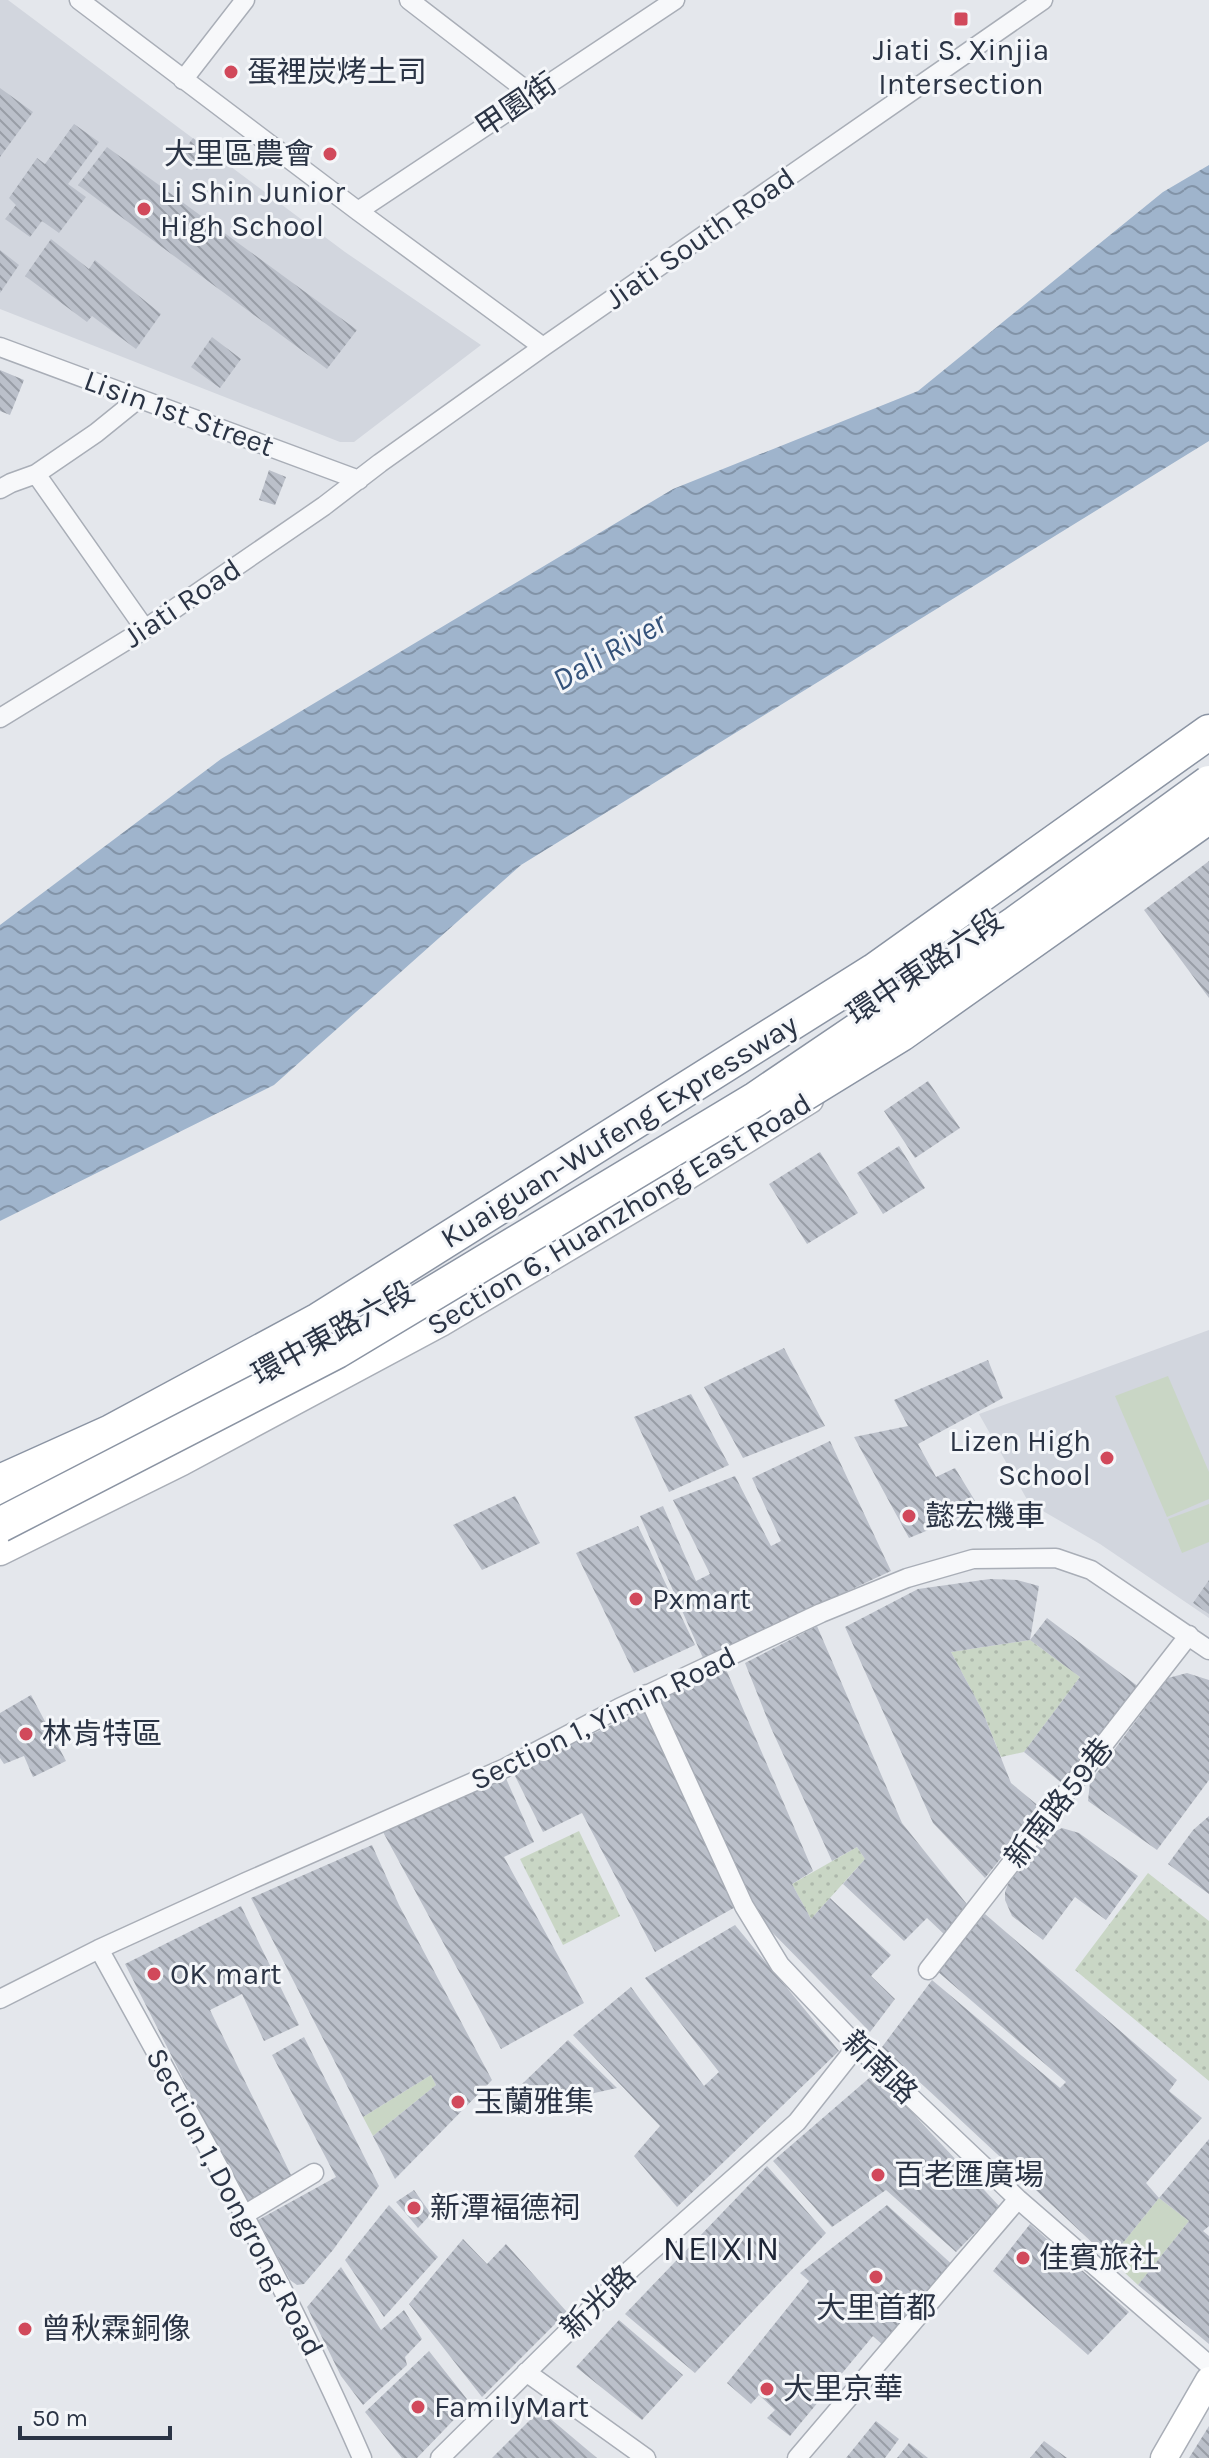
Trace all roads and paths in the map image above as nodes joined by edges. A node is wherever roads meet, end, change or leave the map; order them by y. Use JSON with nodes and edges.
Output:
{"nodes":[{"id":1,"x":79,"y":0,"type":"edge"},
{"id":2,"x":245,"y":0,"type":"edge"},
{"id":3,"x":409,"y":0,"type":"edge"},
{"id":4,"x":675,"y":0,"type":"edge"},
{"id":5,"x":1043,"y":0,"type":"edge"},
{"id":6,"x":183,"y":80,"type":"junction"},
{"id":7,"x":531,"y":94,"type":"junction"},
{"id":8,"x":358,"y":211,"type":"junction"},
{"id":9,"x":0,"y":347,"type":"edge"},
{"id":10,"x":543,"y":347,"type":"junction"},
{"id":11,"x":138,"y":399,"type":"junction"},
{"id":12,"x":36,"y":474,"type":"junction"},
{"id":13,"x":359,"y":480,"type":"junction"},
{"id":14,"x":0,"y":489,"type":"edge"},
{"id":15,"x":145,"y":629,"type":"junction"},
{"id":16,"x":0,"y":718,"type":"edge"},
{"id":17,"x":1209,"y":732,"type":"edge"},
{"id":18,"x":1209,"y":764,"type":"edge"},
{"id":19,"x":1209,"y":783,"type":"edge"},
{"id":20,"x":1209,"y":816,"type":"edge"},
{"id":21,"x":1209,"y":828,"type":"edge"},
{"id":22,"x":848,"y":1020,"type":"junction"},
{"id":23,"x":876,"y":1059,"type":"junction"},
{"id":24,"x":593,"y":1194,"type":"junction"},
{"id":25,"x":0,"y":1482,"type":"edge"},
{"id":26,"x":0,"y":1502,"type":"edge"},
{"id":27,"x":0,"y":1525,"type":"edge"},
{"id":28,"x":0,"y":1552,"type":"edge"},
{"id":29,"x":1189,"y":1635,"type":"junction"},
{"id":30,"x":1209,"y":1650,"type":"edge"},
{"id":31,"x":647,"y":1694,"type":"junction"},
{"id":32,"x":99,"y":1949,"type":"junction"},
{"id":33,"x":928,"y":1970,"type":"dead end"},
{"id":34,"x":0,"y":1999,"type":"edge"},
{"id":35,"x":857,"y":2046,"type":"junction"},
{"id":36,"x":314,"y":2173,"type":"dead end"},
{"id":37,"x":1018,"y":2199,"type":"junction"},
{"id":38,"x":244,"y":2215,"type":"junction"},
{"id":39,"x":1209,"y":2365,"type":"edge"},
{"id":40,"x":526,"y":2372,"type":"junction"},
{"id":41,"x":1209,"y":2380,"type":"edge"},
{"id":42,"x":362,"y":2458,"type":"edge"},
{"id":43,"x":440,"y":2458,"type":"edge"},
{"id":44,"x":646,"y":2458,"type":"edge"},
{"id":45,"x":797,"y":2458,"type":"edge"},
{"id":46,"x":1164,"y":2458,"type":"edge"}],
"edges":[{"from":1,"to":6,"type":"street"},
{"from":2,"to":6,"type":"street"},
{"from":3,"to":7,"type":"street"},
{"from":4,"to":7,"type":"street","name":"甲園街"},
{"from":5,"to":10,"type":"street","name":"Jiati South Road"},
{"from":6,"to":8,"type":"street"},
{"from":7,"to":8,"type":"street","name":"甲園街"},
{"from":8,"to":10,"type":"street"},
{"from":9,"to":11,"type":"street","name":"Lisin 1st Street"},
{"from":10,"to":13,"type":"street","name":"Jiati South Road"},
{"from":11,"to":12,"type":"street"},
{"from":11,"to":13,"type":"street","name":"Lisin 1st Street"},
{"from":12,"to":14,"type":"street"},
{"from":12,"to":15,"type":"street"},
{"from":13,"to":15,"type":"street","name":"Jiati Road"},
{"from":15,"to":16,"type":"street","name":"Jiati Road"},
{"from":17,"to":25,"type":"highway","name":"Kuaiguan-Wufeng Expressway"},
{"from":18,"to":22,"type":"street","name":"環中東路六段"},
{"from":19,"to":24,"type":"highway","name":"Kuaiguan-Wufeng Expressway","bridge":true},
{"from":20,"to":24,"type":"highway","bridge":true},
{"from":21,"to":23,"type":"street","name":"Section 6, Huanzhong East Road"},
{"from":22,"to":23,"type":"street"},
{"from":22,"to":26,"type":"street","name":"環中東路六段"},
{"from":23,"to":28,"type":"street","name":"Section 6, Huanzhong East Road"},
{"from":24,"to":27,"type":"highway","name":"Kuaiguan-Wufeng Expressway","bridge":true},
{"from":29,"to":30,"type":"street","name":"Section 1, Yimin Road"},
{"from":29,"to":31,"type":"street","name":"Section 1, Yimin Road"},
{"from":29,"to":33,"type":"street","name":"新南路59巷"},
{"from":31,"to":32,"type":"street","name":"Section 1, Yimin Road"},
{"from":31,"to":35,"type":"street","name":"新南路"},
{"from":32,"to":34,"type":"street","name":"Section 1, Yimin Road"},
{"from":32,"to":38,"type":"street","name":"Section 1, Dongrong Road"},
{"from":35,"to":37,"type":"street","name":"新南路"},
{"from":35,"to":40,"type":"street","name":"新光路"},
{"from":36,"to":38,"type":"street"},
{"from":37,"to":39,"type":"street","name":"新南路"},
{"from":37,"to":45,"type":"street"},
{"from":38,"to":42,"type":"street","name":"Section 1, Dongrong Road"},
{"from":40,"to":43,"type":"street","name":"新光路"},
{"from":40,"to":44,"type":"street"},
{"from":41,"to":46,"type":"street"}]}
